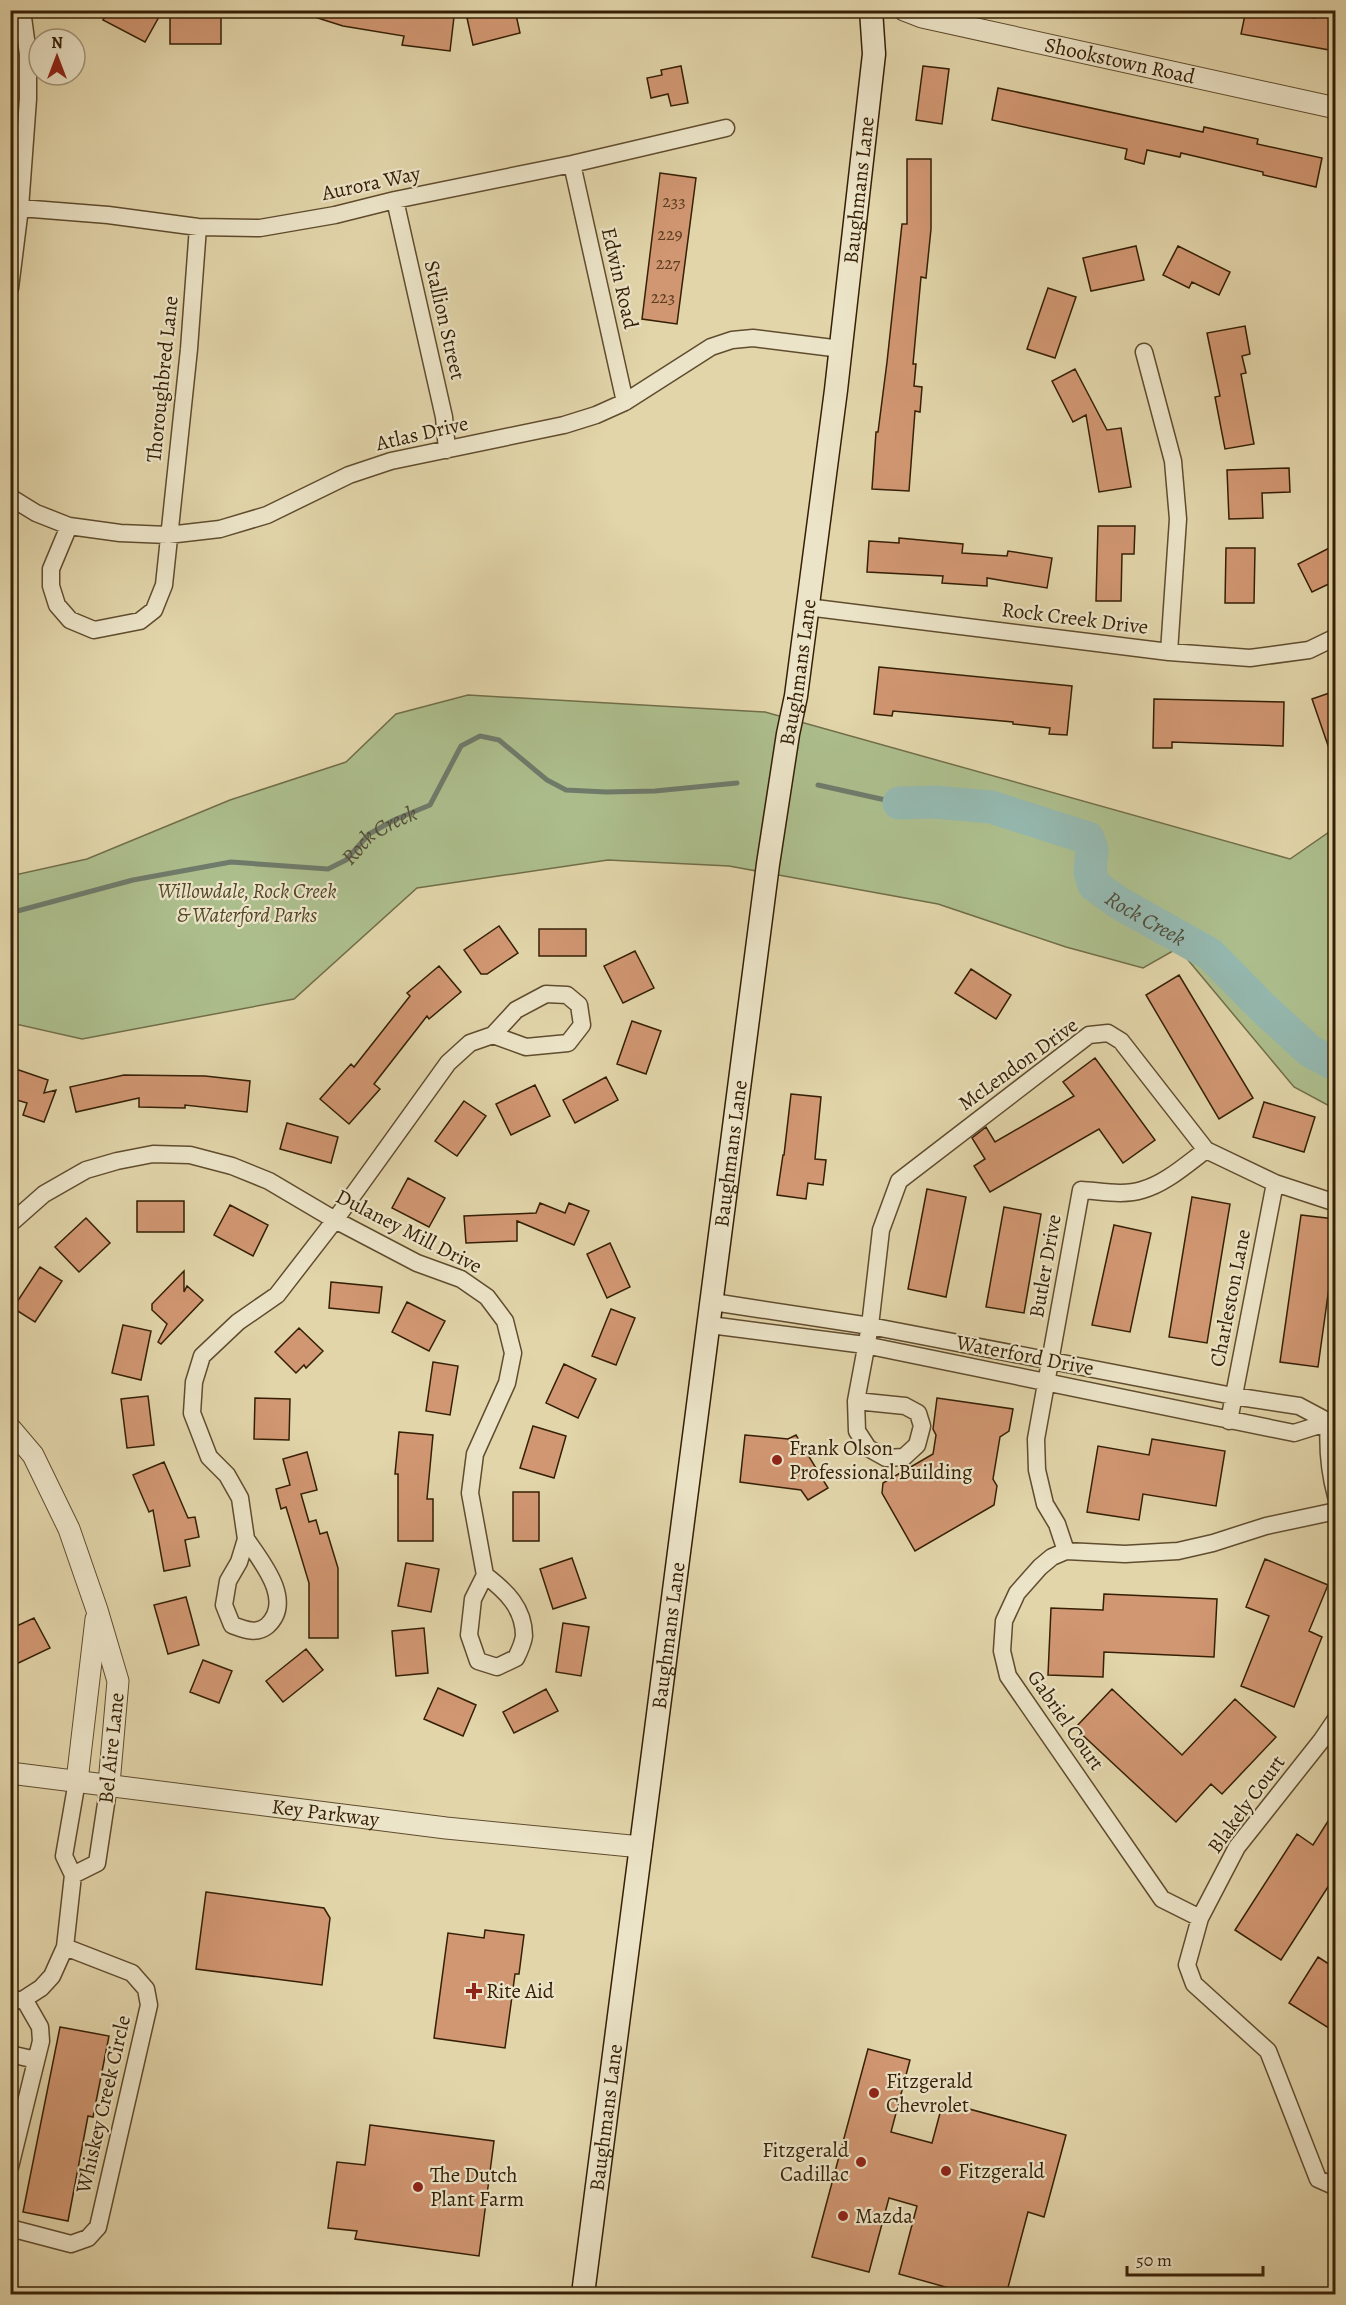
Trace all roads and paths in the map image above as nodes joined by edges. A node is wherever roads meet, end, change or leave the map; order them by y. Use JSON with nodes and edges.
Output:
{"nodes":[{"id":1,"x":22,"y":10,"type":"edge"},
{"id":2,"x":871,"y":10,"type":"edge"},
{"id":3,"x":904,"y":10,"type":"edge"},
{"id":4,"x":1335,"y":108,"type":"edge"},
{"id":5,"x":726,"y":128,"type":"dead end"},
{"id":6,"x":572,"y":164,"type":"junction"},
{"id":7,"x":395,"y":201,"type":"junction"},
{"id":8,"x":20,"y":208,"type":"junction"},
{"id":9,"x":198,"y":227,"type":"junction"},
{"id":10,"x":10,"y":288,"type":"edge"},
{"id":11,"x":841,"y":349,"type":"junction"},
{"id":12,"x":1144,"y":352,"type":"dead end"},
{"id":13,"x":625,"y":402,"type":"junction"},
{"id":14,"x":447,"y":450,"type":"junction"},
{"id":15,"x":10,"y":497,"type":"edge"},
{"id":16,"x":69,"y":526,"type":"junction"},
{"id":17,"x":168,"y":535,"type":"junction"},
{"id":18,"x":807,"y":607,"type":"junction"},
{"id":19,"x":1335,"y":637,"type":"edge"},
{"id":20,"x":1169,"y":652,"type":"junction"},
{"id":21,"x":493,"y":1035,"type":"junction"},
{"id":22,"x":1206,"y":1150,"type":"junction"},
{"id":23,"x":1275,"y":1183,"type":"junction"},
{"id":24,"x":1335,"y":1203,"type":"edge"},
{"id":25,"x":335,"y":1221,"type":"junction"},
{"id":26,"x":10,"y":1224,"type":"edge"},
{"id":27,"x":712,"y":1302,"type":"junction"},
{"id":28,"x":710,"y":1325,"type":"junction"},
{"id":29,"x":870,"y":1326,"type":"junction"},
{"id":30,"x":865,"y":1345,"type":"junction"},
{"id":31,"x":1051,"y":1359,"type":"junction"},
{"id":32,"x":1046,"y":1381,"type":"junction"},
{"id":33,"x":1233,"y":1396,"type":"junction"},
{"id":34,"x":856,"y":1401,"type":"dead end"},
{"id":35,"x":1228,"y":1421,"type":"junction"},
{"id":36,"x":1332,"y":1422,"type":"edge"},
{"id":37,"x":10,"y":1428,"type":"edge"},
{"id":38,"x":1335,"y":1496,"type":"edge"},
{"id":39,"x":1335,"y":1511,"type":"edge"},
{"id":40,"x":246,"y":1539,"type":"junction"},
{"id":41,"x":1066,"y":1551,"type":"junction"},
{"id":42,"x":485,"y":1575,"type":"junction"},
{"id":43,"x":97,"y":1610,"type":"junction"},
{"id":44,"x":1335,"y":1719,"type":"edge"},
{"id":45,"x":10,"y":1773,"type":"edge"},
{"id":46,"x":77,"y":1781,"type":"junction"},
{"id":47,"x":109,"y":1785,"type":"junction"},
{"id":48,"x":641,"y":1847,"type":"junction"},
{"id":49,"x":73,"y":1875,"type":"junction"},
{"id":50,"x":1200,"y":1918,"type":"junction"},
{"id":51,"x":65,"y":1947,"type":"junction"},
{"id":52,"x":17,"y":2000,"type":"edge"},
{"id":53,"x":10,"y":2054,"type":"edge"},
{"id":54,"x":36,"y":2060,"type":"junction"},
{"id":55,"x":10,"y":2167,"type":"edge"},
{"id":56,"x":1335,"y":2187,"type":"edge"},
{"id":57,"x":10,"y":2228,"type":"edge"},
{"id":58,"x":583,"y":2295,"type":"edge"}],
"edges":[{"from":1,"to":8,"type":"street"},
{"from":2,"to":11,"type":"main road","name":"Baughmans Lane"},
{"from":3,"to":4,"type":"street","name":"Shookstown Road"},
{"from":5,"to":6,"type":"street","name":"Aurora Way"},
{"from":6,"to":7,"type":"street","name":"Aurora Way"},
{"from":6,"to":13,"type":"street","name":"Edwin Road"},
{"from":7,"to":9,"type":"street","name":"Aurora Way"},
{"from":7,"to":14,"type":"street","name":"Stallion Street"},
{"from":8,"to":9,"type":"street","name":"Aurora Way"},
{"from":8,"to":10,"type":"street"},
{"from":9,"to":17,"type":"street","name":"Thoroughbred Lane"},
{"from":11,"to":13,"type":"street","name":"Atlas Drive"},
{"from":11,"to":18,"type":"main road","name":"Baughmans Lane"},
{"from":12,"to":20,"type":"street"},
{"from":13,"to":14,"type":"street","name":"Atlas Drive"},
{"from":14,"to":17,"type":"street","name":"Atlas Drive"},
{"from":15,"to":16,"type":"street","name":"Atlas Drive"},
{"from":16,"to":17,"type":"street","name":"Atlas Drive"},
{"from":16,"to":17,"type":"street"},
{"from":18,"to":20,"type":"street","name":"Rock Creek Drive"},
{"from":18,"to":27,"type":"main road","name":"Baughmans Lane"},
{"from":19,"to":20,"type":"street","name":"Rock Creek Drive"},
{"from":21,"to":21,"type":"street"},
{"from":21,"to":25,"type":"street"},
{"from":22,"to":23,"type":"street","name":"McLendon Drive"},
{"from":22,"to":29,"type":"street","name":"McLendon Drive"},
{"from":22,"to":31,"type":"street","name":"Butler Drive"},
{"from":23,"to":24,"type":"street","name":"McLendon Drive"},
{"from":23,"to":33,"type":"street","name":"Charleston Lane"},
{"from":25,"to":26,"type":"street","name":"Dulaney Mill Drive"},
{"from":25,"to":40,"type":"street"},
{"from":25,"to":42,"type":"street","name":"Dulaney Mill Drive"},
{"from":27,"to":28,"type":"main road","name":"Baughmans Lane"},
{"from":27,"to":29,"type":"street","name":"Waterford Drive"},
{"from":28,"to":30,"type":"street","name":"Waterford Drive"},
{"from":28,"to":48,"type":"main road","name":"Baughmans Lane"},
{"from":29,"to":30,"type":"street","name":"McLendon Drive"},
{"from":29,"to":31,"type":"street","name":"Waterford Drive"},
{"from":30,"to":32,"type":"street","name":"Waterford Drive"},
{"from":30,"to":34,"type":"street","name":"McLendon Drive"},
{"from":31,"to":32,"type":"street","name":"Butler Drive"},
{"from":31,"to":33,"type":"street","name":"Waterford Drive"},
{"from":32,"to":35,"type":"street","name":"Waterford Drive"},
{"from":32,"to":41,"type":"street","name":"Butler Drive"},
{"from":33,"to":35,"type":"street","name":"Charleston Lane"},
{"from":33,"to":36,"type":"street","name":"Waterford Drive"},
{"from":35,"to":36,"type":"street","name":"Waterford Drive"},
{"from":36,"to":38,"type":"street"},
{"from":37,"to":43,"type":"street","name":"Bel Aire Lane"},
{"from":39,"to":41,"type":"street"},
{"from":40,"to":40,"type":"street"},
{"from":41,"to":50,"type":"street","name":"Gabriel Court"},
{"from":42,"to":42,"type":"street"},
{"from":43,"to":46,"type":"street","name":"Bel Aire Lane"},
{"from":43,"to":47,"type":"street","name":"Bel Aire Lane"},
{"from":44,"to":50,"type":"street","name":"Blakely Court"},
{"from":45,"to":46,"type":"street","name":"Key Parkway"},
{"from":46,"to":47,"type":"street","name":"Key Parkway"},
{"from":46,"to":49,"type":"street","name":"Bel Aire Lane"},
{"from":47,"to":48,"type":"street","name":"Key Parkway"},
{"from":47,"to":49,"type":"street","name":"Bel Aire Lane"},
{"from":48,"to":58,"type":"main road","name":"Baughmans Lane"},
{"from":49,"to":51,"type":"street","name":"Bel Aire Lane"},
{"from":50,"to":56,"type":"street","name":"Blakely Court"},
{"from":51,"to":52,"type":"street","name":"Bel Aire Lane"},
{"from":51,"to":57,"type":"street","name":"Whiskey Creek Circle"},
{"from":52,"to":54,"type":"street"},
{"from":53,"to":54,"type":"street"},
{"from":54,"to":55,"type":"street"}]}
